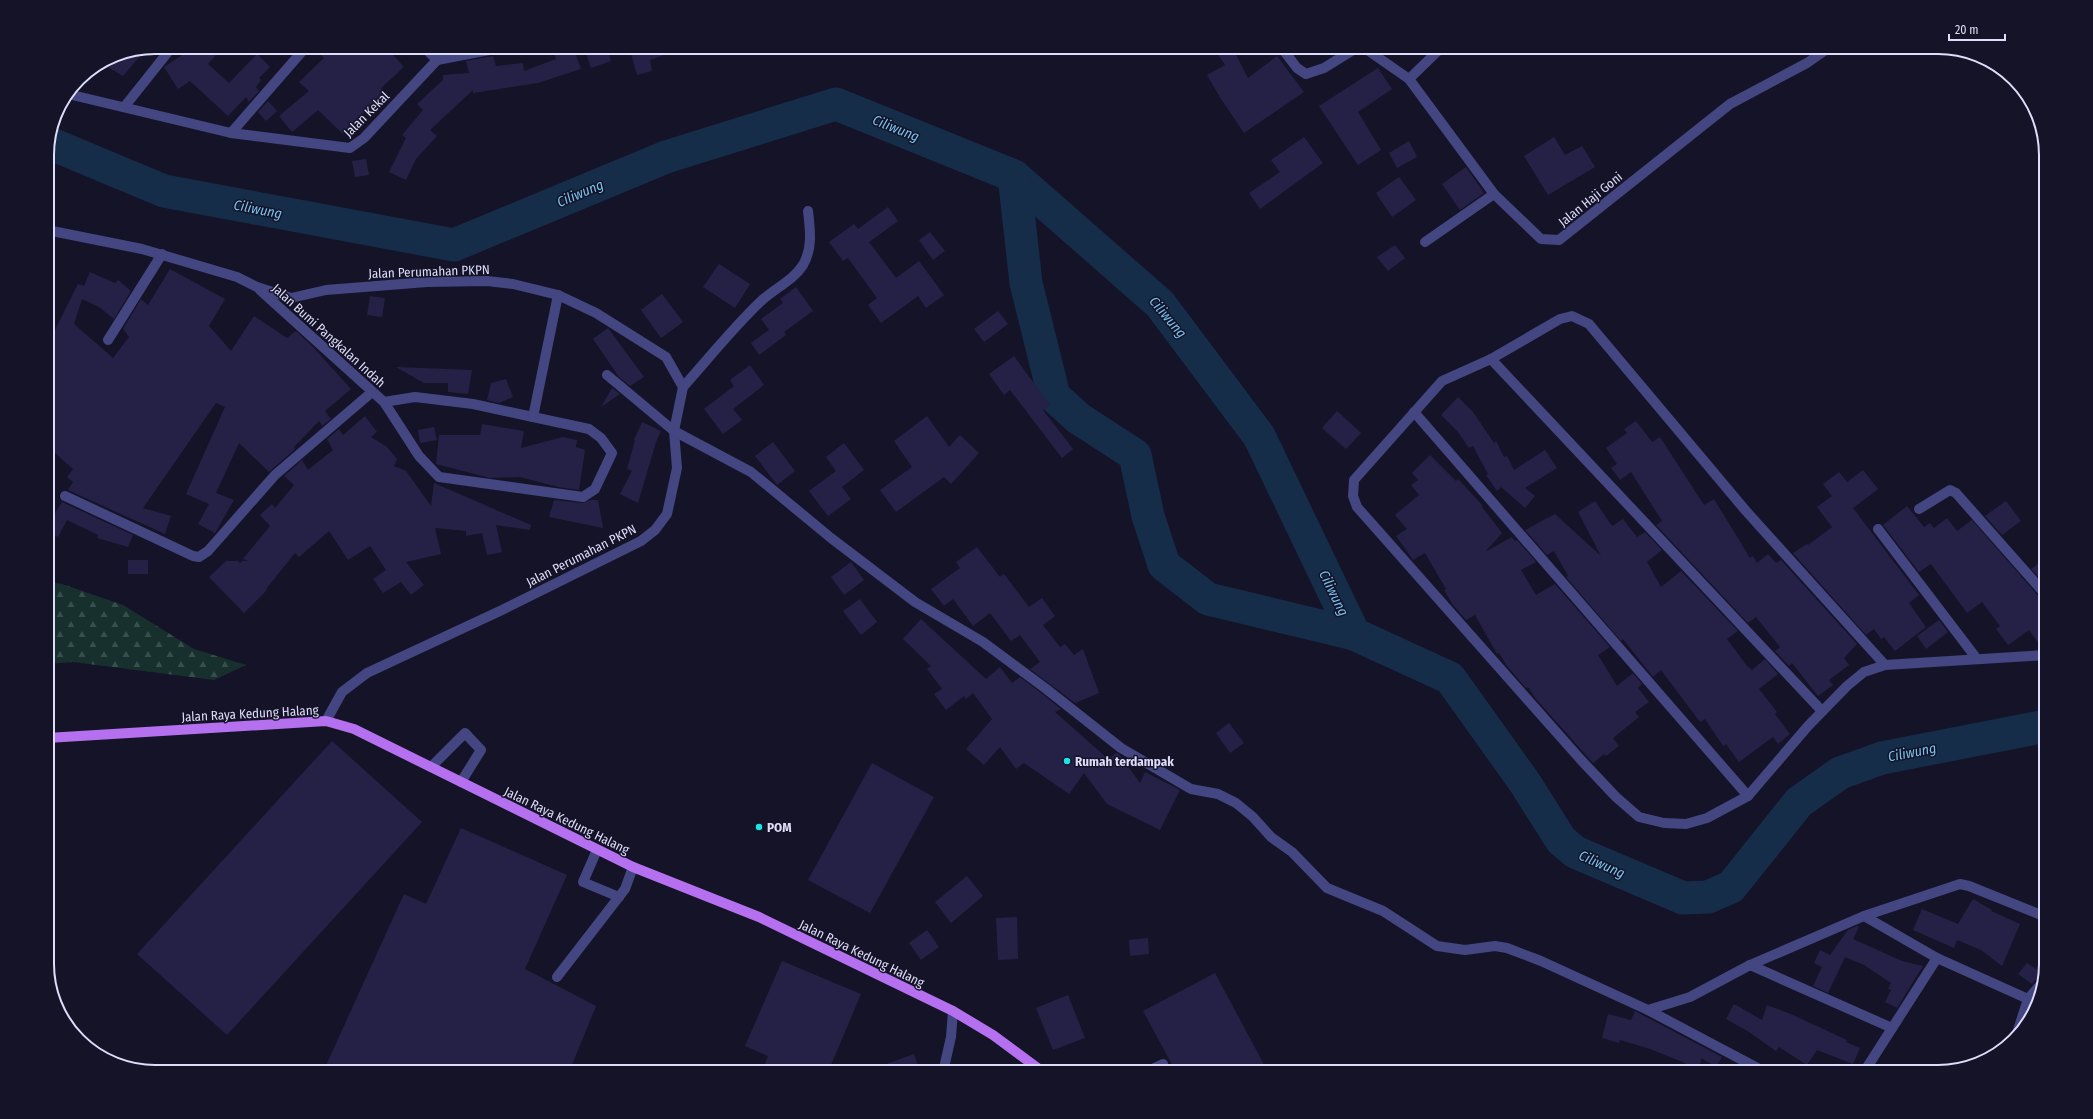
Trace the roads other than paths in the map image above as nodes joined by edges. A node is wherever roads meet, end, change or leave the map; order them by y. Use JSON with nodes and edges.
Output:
{"nodes":[{"id":1,"x":166,"y":54,"type":"edge"},
{"id":2,"x":300,"y":54,"type":"edge"},
{"id":3,"x":431,"y":54,"type":"edge"},
{"id":4,"x":443,"y":54,"type":"edge"},
{"id":5,"x":468,"y":54,"type":"edge"},
{"id":6,"x":1286,"y":54,"type":"edge"},
{"id":7,"x":1347,"y":54,"type":"edge"},
{"id":8,"x":1373,"y":54,"type":"edge"},
{"id":9,"x":1435,"y":54,"type":"edge"},
{"id":10,"x":1820,"y":54,"type":"edge"},
{"id":11,"x":437,"y":60,"type":"junction"},
{"id":12,"x":1409,"y":79,"type":"junction"},
{"id":13,"x":74,"y":95,"type":"edge"},
{"id":14,"x":125,"y":106,"type":"junction"},
{"id":15,"x":231,"y":133,"type":"junction"},
{"id":16,"x":1494,"y":194,"type":"junction"},
{"id":17,"x":808,"y":211,"type":"dead end"},
{"id":18,"x":54,"y":231,"type":"edge"},
{"id":19,"x":1425,"y":242,"type":"dead end"},
{"id":20,"x":162,"y":254,"type":"junction"},
{"id":21,"x":256,"y":287,"type":"junction"},
{"id":22,"x":558,"y":295,"type":"junction"},
{"id":23,"x":108,"y":340,"type":"dead end"},
{"id":24,"x":1491,"y":359,"type":"junction"},
{"id":25,"x":606,"y":375,"type":"dead end"},
{"id":26,"x":683,"y":387,"type":"junction"},
{"id":27,"x":372,"y":392,"type":"junction"},
{"id":28,"x":384,"y":402,"type":"junction"},
{"id":29,"x":1414,"y":412,"type":"junction"},
{"id":30,"x":534,"y":417,"type":"junction"},
{"id":31,"x":674,"y":431,"type":"junction"},
{"id":32,"x":65,"y":496,"type":"dead end"},
{"id":33,"x":1919,"y":509,"type":"dead end"},
{"id":34,"x":1878,"y":529,"type":"dead end"},
{"id":35,"x":2039,"y":588,"type":"edge"},
{"id":36,"x":2039,"y":655,"type":"edge"},
{"id":37,"x":1977,"y":659,"type":"junction"},
{"id":38,"x":1885,"y":665,"type":"junction"},
{"id":39,"x":1822,"y":711,"type":"junction"},
{"id":40,"x":326,"y":721,"type":"junction"},
{"id":41,"x":54,"y":738,"type":"edge"},
{"id":42,"x":431,"y":767,"type":"junction"},
{"id":43,"x":461,"y":782,"type":"junction"},
{"id":44,"x":1748,"y":796,"type":"junction"},
{"id":45,"x":598,"y":850,"type":"junction"},
{"id":46,"x":633,"y":867,"type":"junction"},
{"id":47,"x":619,"y":897,"type":"junction"},
{"id":48,"x":2039,"y":914,"type":"edge"},
{"id":49,"x":1864,"y":916,"type":"junction"},
{"id":50,"x":1937,"y":958,"type":"junction"},
{"id":51,"x":1750,"y":966,"type":"junction"},
{"id":52,"x":557,"y":977,"type":"dead end"},
{"id":53,"x":2036,"y":990,"type":"edge"},
{"id":54,"x":2028,"y":999,"type":"junction"},
{"id":55,"x":1648,"y":1010,"type":"junction"},
{"id":56,"x":953,"y":1011,"type":"junction"},
{"id":57,"x":2021,"y":1020,"type":"edge"},
{"id":58,"x":1892,"y":1028,"type":"junction"},
{"id":59,"x":945,"y":1065,"type":"edge"},
{"id":60,"x":1034,"y":1065,"type":"edge"},
{"id":61,"x":1753,"y":1065,"type":"edge"},
{"id":62,"x":1868,"y":1065,"type":"edge"}],
"edges":[{"from":1,"to":14,"type":"street"},
{"from":2,"to":15,"type":"street"},
{"from":3,"to":11,"type":"street"},
{"from":4,"to":11,"type":"street","name":"Jalan Kekal"},
{"from":5,"to":11,"type":"street"},
{"from":6,"to":7,"type":"street"},
{"from":8,"to":12,"type":"street","name":"Jalan Haji Goni"},
{"from":9,"to":12,"type":"street"},
{"from":10,"to":16,"type":"street","name":"Jalan Haji Goni"},
{"from":11,"to":15,"type":"street","name":"Jalan Kekal"},
{"from":12,"to":16,"type":"street","name":"Jalan Haji Goni"},
{"from":13,"to":14,"type":"street"},
{"from":14,"to":15,"type":"street"},
{"from":16,"to":19,"type":"street"},
{"from":17,"to":26,"type":"street"},
{"from":18,"to":20,"type":"street","name":"Jalan Perumahan PKPN"},
{"from":20,"to":21,"type":"street","name":"Jalan Perumahan PKPN"},
{"from":20,"to":23,"type":"street"},
{"from":21,"to":22,"type":"street","name":"Jalan Perumahan PKPN"},
{"from":21,"to":27,"type":"street","name":"Jalan Bumi Pangkalan Indah"},
{"from":22,"to":26,"type":"street","name":"Jalan Perumahan PKPN"},
{"from":22,"to":30,"type":"street"},
{"from":24,"to":29,"type":"street"},
{"from":24,"to":38,"type":"street"},
{"from":24,"to":39,"type":"street"},
{"from":25,"to":31,"type":"street"},
{"from":26,"to":31,"type":"street","name":"Jalan Perumahan PKPN"},
{"from":27,"to":28,"type":"street","name":"Jalan Bumi Pangkalan Indah"},
{"from":27,"to":32,"type":"street"},
{"from":28,"to":30,"type":"street","name":"Jalan Bumi Pangkalan Indah"},
{"from":28,"to":30,"type":"street","name":"Jalan Bumi Pangkalan Indah"},
{"from":29,"to":44,"type":"street"},
{"from":29,"to":44,"type":"street"},
{"from":31,"to":40,"type":"street","name":"Jalan Perumahan PKPN"},
{"from":31,"to":55,"type":"street"},
{"from":33,"to":35,"type":"street"},
{"from":34,"to":37,"type":"street"},
{"from":36,"to":37,"type":"street"},
{"from":37,"to":38,"type":"street"},
{"from":38,"to":39,"type":"street"},
{"from":39,"to":44,"type":"street"},
{"from":40,"to":41,"type":"main road","name":"Jalan Raya Kedung Halang"},
{"from":40,"to":42,"type":"main road","name":"Jalan Raya Kedung Halang"},
{"from":42,"to":43,"type":"main road","name":"Jalan Raya Kedung Halang"},
{"from":42,"to":43,"type":"street"},
{"from":43,"to":45,"type":"main road","name":"Jalan Raya Kedung Halang"},
{"from":45,"to":46,"type":"main road","name":"Jalan Raya Kedung Halang"},
{"from":45,"to":47,"type":"street"},
{"from":46,"to":47,"type":"street"},
{"from":46,"to":56,"type":"main road","name":"Jalan Raya Kedung Halang"},
{"from":47,"to":52,"type":"street"},
{"from":48,"to":49,"type":"street"},
{"from":49,"to":50,"type":"street"},
{"from":49,"to":51,"type":"street"},
{"from":50,"to":54,"type":"street"},
{"from":50,"to":58,"type":"street"},
{"from":51,"to":55,"type":"street"},
{"from":51,"to":58,"type":"street"},
{"from":53,"to":54,"type":"street"},
{"from":54,"to":57,"type":"street"},
{"from":55,"to":61,"type":"street"},
{"from":56,"to":59,"type":"street"},
{"from":56,"to":60,"type":"main road","name":"Jalan Raya Kedung Halang"},
{"from":58,"to":62,"type":"street"}]}
